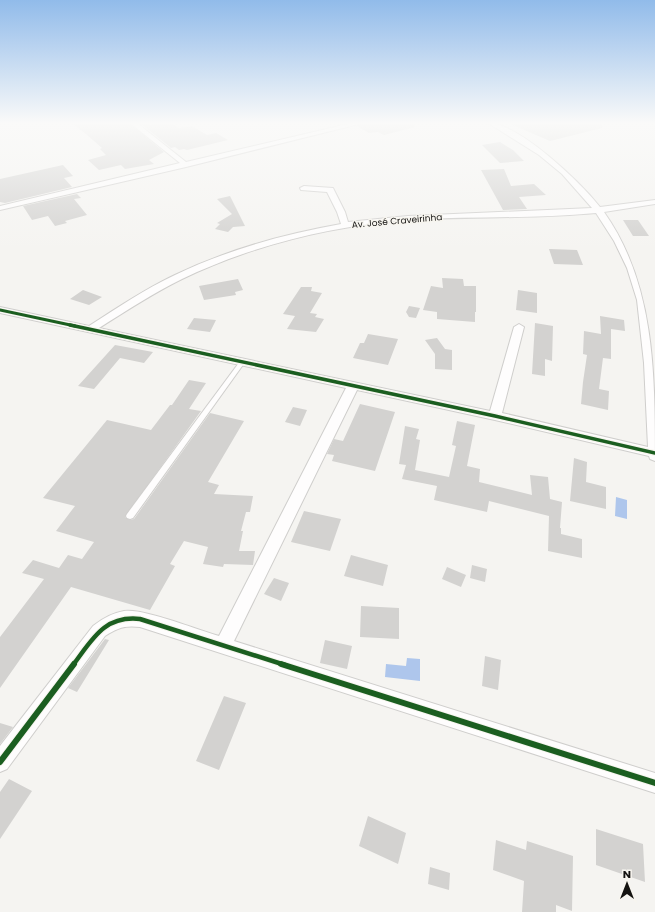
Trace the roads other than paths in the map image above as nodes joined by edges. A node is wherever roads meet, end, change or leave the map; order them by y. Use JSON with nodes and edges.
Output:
{"nodes":[{"id":1,"x":184,"y":166,"type":"edge"},
{"id":2,"x":557,"y":166,"type":"edge"},
{"id":3,"x":304,"y":188,"type":"dead end"},
{"id":4,"x":655,"y":202,"type":"edge"},
{"id":5,"x":0,"y":208,"type":"edge"},
{"id":6,"x":600,"y":210,"type":"junction"},
{"id":7,"x":346,"y":225,"type":"junction"},
{"id":8,"x":0,"y":310,"type":"edge"},
{"id":9,"x":519,"y":327,"type":"dead end"},
{"id":10,"x":89,"y":330,"type":"junction"},
{"id":11,"x":243,"y":361,"type":"junction"},
{"id":12,"x":353,"y":386,"type":"junction"},
{"id":13,"x":495,"y":416,"type":"junction"},
{"id":14,"x":655,"y":454,"type":"edge"},
{"id":15,"x":130,"y":516,"type":"dead end"},
{"id":16,"x":223,"y":646,"type":"junction"},
{"id":17,"x":0,"y":762,"type":"edge"},
{"id":18,"x":655,"y":783,"type":"edge"}],
"edges":[{"from":1,"to":5,"type":"street"},
{"from":2,"to":6,"type":"street"},
{"from":3,"to":7,"type":"street"},
{"from":4,"to":6,"type":"street","name":"Av. José Craveirinha"},
{"from":6,"to":7,"type":"street","name":"Av. José Craveirinha"},
{"from":6,"to":14,"type":"street"},
{"from":7,"to":10,"type":"street","name":"Av. José Craveirinha"},
{"from":8,"to":10,"type":"street"},
{"from":9,"to":13,"type":"street"},
{"from":10,"to":11,"type":"street"},
{"from":11,"to":12,"type":"street"},
{"from":11,"to":15,"type":"lane"},
{"from":12,"to":13,"type":"street"},
{"from":12,"to":16,"type":"street"},
{"from":13,"to":14,"type":"street"},
{"from":16,"to":17,"type":"street"},
{"from":16,"to":18,"type":"street"}]}
